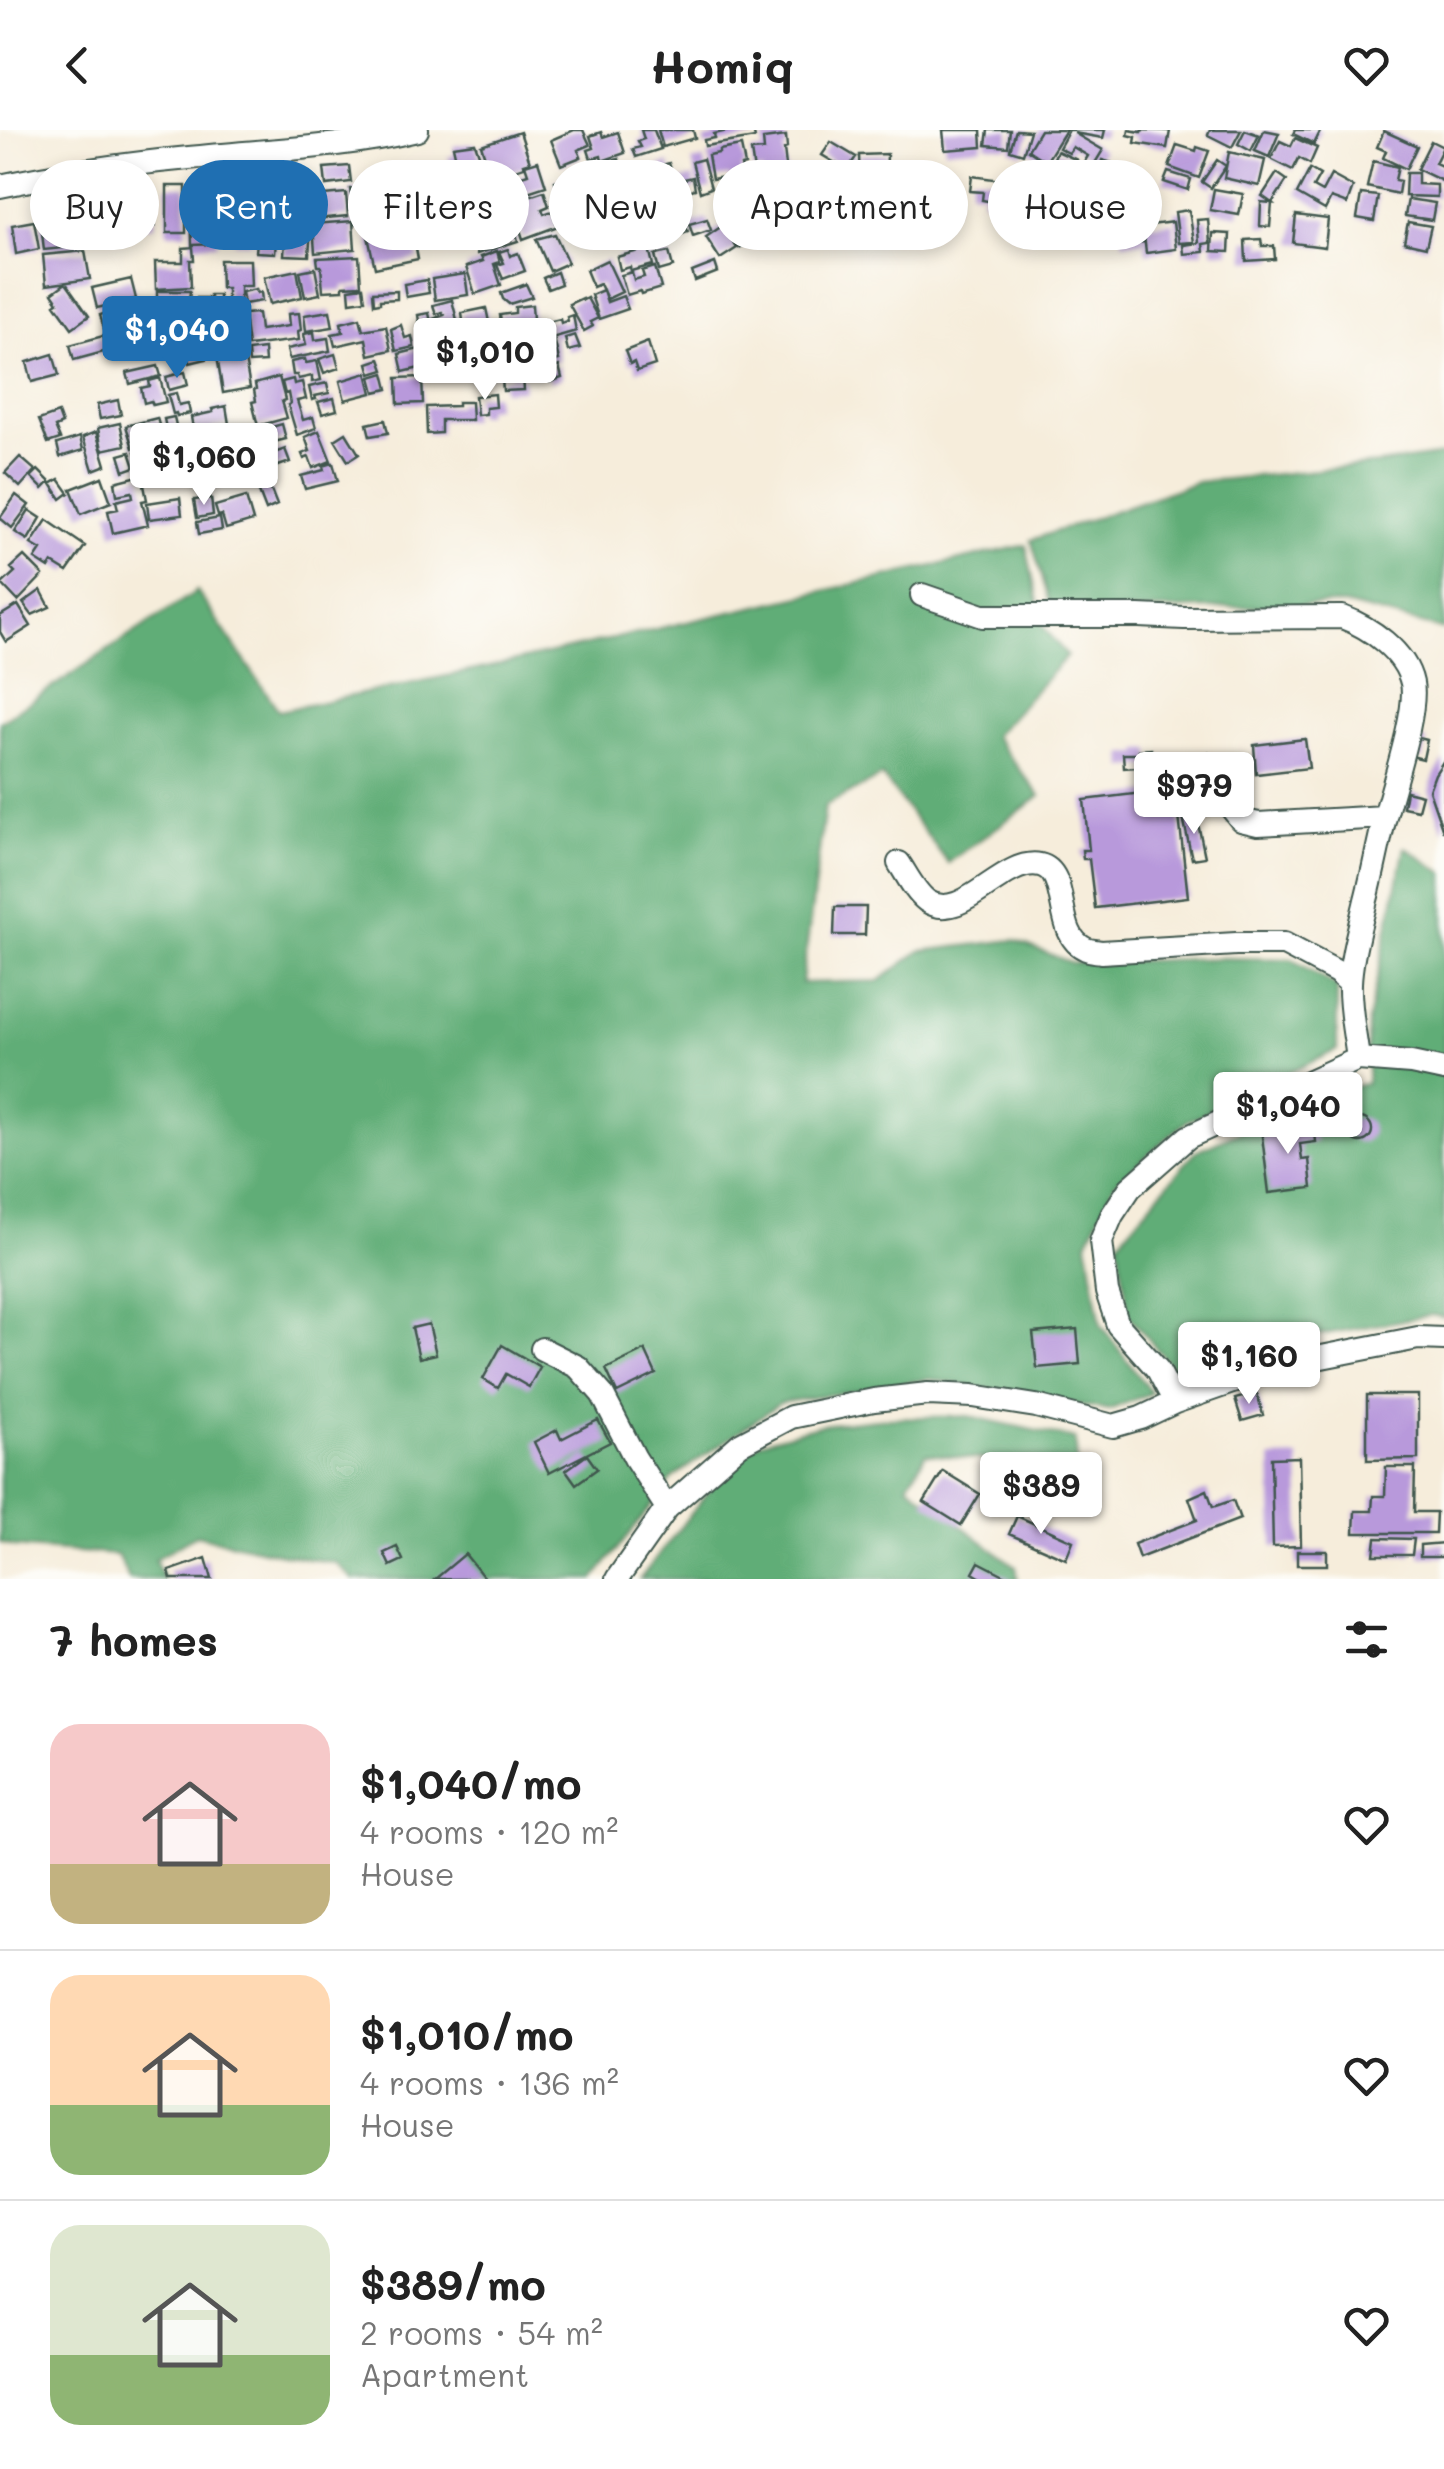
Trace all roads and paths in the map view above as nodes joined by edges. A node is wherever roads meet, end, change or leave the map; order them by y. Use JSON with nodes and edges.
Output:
{"nodes":[{"id":1,"x":417,"y":130,"type":"edge"},
{"id":2,"x":0,"y":186,"type":"edge"},
{"id":3,"x":922,"y":595,"type":"dead end"},
{"id":4,"x":1168,"y":764,"type":"dead end"},
{"id":5,"x":1384,"y":817,"type":"junction"},
{"id":6,"x":898,"y":864,"type":"dead end"},
{"id":7,"x":1350,"y":984,"type":"junction"},
{"id":8,"x":1358,"y":1060,"type":"junction"},
{"id":9,"x":1444,"y":1070,"type":"edge"},
{"id":10,"x":1444,"y":1338,"type":"edge"},
{"id":11,"x":542,"y":1349,"type":"dead end"},
{"id":12,"x":1175,"y":1402,"type":"junction"},
{"id":13,"x":668,"y":1508,"type":"junction"},
{"id":14,"x":617,"y":1579,"type":"edge"}],
"edges":[{"from":1,"to":2,"type":"street"},
{"from":3,"to":5,"type":"street"},
{"from":4,"to":5,"type":"street"},
{"from":5,"to":7,"type":"street"},
{"from":6,"to":7,"type":"street"},
{"from":7,"to":8,"type":"street"},
{"from":8,"to":9,"type":"street"},
{"from":8,"to":12,"type":"street"},
{"from":10,"to":12,"type":"street"},
{"from":11,"to":13,"type":"street"},
{"from":12,"to":13,"type":"street"},
{"from":13,"to":14,"type":"street"}]}
